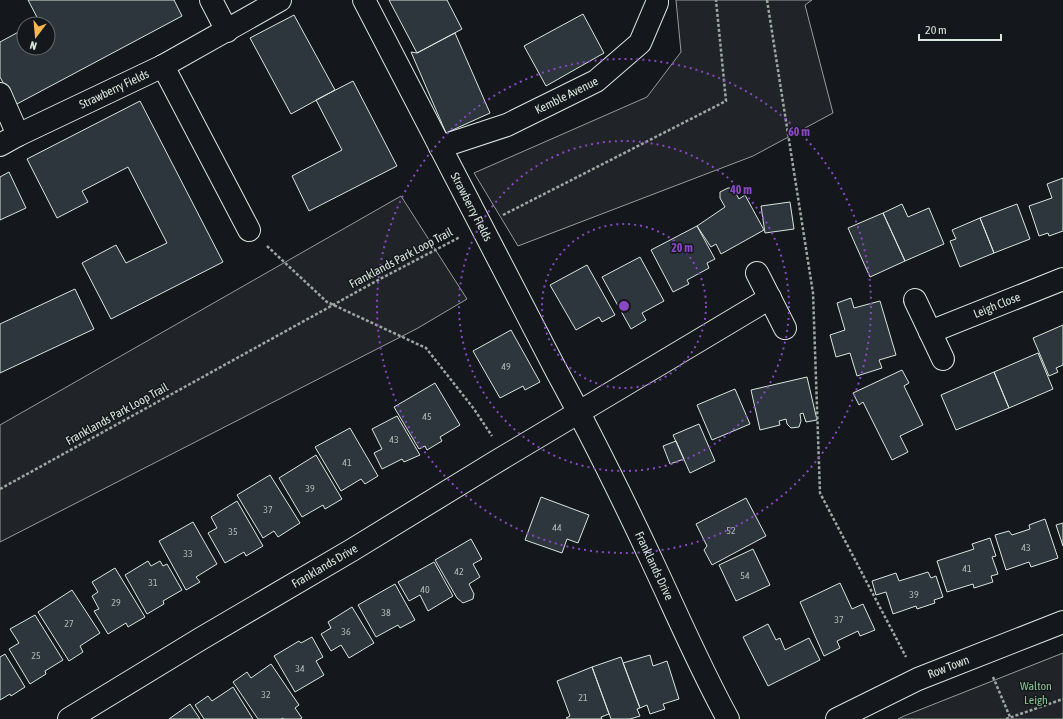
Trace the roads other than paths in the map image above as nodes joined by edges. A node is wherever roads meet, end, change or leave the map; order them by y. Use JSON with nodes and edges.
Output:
{"nodes":[{"id":1,"x":211,"y":0,"type":"edge"},
{"id":2,"x":280,"y":0,"type":"edge"},
{"id":3,"x":364,"y":0,"type":"edge"},
{"id":4,"x":657,"y":0,"type":"edge"},
{"id":5,"x":227,"y":31,"type":"junction"},
{"id":6,"x":163,"y":66,"type":"junction"},
{"id":7,"x":0,"y":94,"type":"edge"},
{"id":8,"x":9,"y":140,"type":"edge"},
{"id":9,"x":440,"y":147,"type":"junction"},
{"id":10,"x":250,"y":230,"type":"road end"},
{"id":11,"x":757,"y":273,"type":"dead end"},
{"id":12,"x":1063,"y":279,"type":"edge"},
{"id":13,"x":770,"y":298,"type":"junction"},
{"id":14,"x":915,"y":300,"type":"dead end"},
{"id":15,"x":785,"y":328,"type":"dead end"},
{"id":16,"x":930,"y":332,"type":"junction"},
{"id":17,"x":943,"y":359,"type":"dead end"},
{"id":18,"x":579,"y":412,"type":"junction"},
{"id":19,"x":1063,"y":622,"type":"edge"},
{"id":20,"x":69,"y":719,"type":"edge"},
{"id":21,"x":728,"y":719,"type":"edge"},
{"id":22,"x":837,"y":719,"type":"edge"}],
"edges":[{"from":1,"to":5,"type":"street"},
{"from":2,"to":5,"type":"street","name":"Strawberry Fields"},
{"from":3,"to":9,"type":"street","name":"Strawberry Fields"},
{"from":4,"to":9,"type":"street","name":"Kemble Avenue"},
{"from":5,"to":6,"type":"street","name":"Strawberry Fields"},
{"from":6,"to":8,"type":"street","name":"Strawberry Fields"},
{"from":6,"to":10,"type":"street"},
{"from":7,"to":8,"type":"street"},
{"from":9,"to":18,"type":"street","name":"Strawberry Fields"},
{"from":11,"to":13,"type":"street"},
{"from":12,"to":16,"type":"street","name":"Leigh Close"},
{"from":13,"to":15,"type":"street"},
{"from":13,"to":18,"type":"street","name":"Franklands Drive"},
{"from":14,"to":16,"type":"street"},
{"from":16,"to":17,"type":"street"},
{"from":18,"to":20,"type":"street","name":"Franklands Drive"},
{"from":18,"to":21,"type":"street","name":"Franklands Drive"},
{"from":19,"to":22,"type":"street","name":"Row Town"}]}
